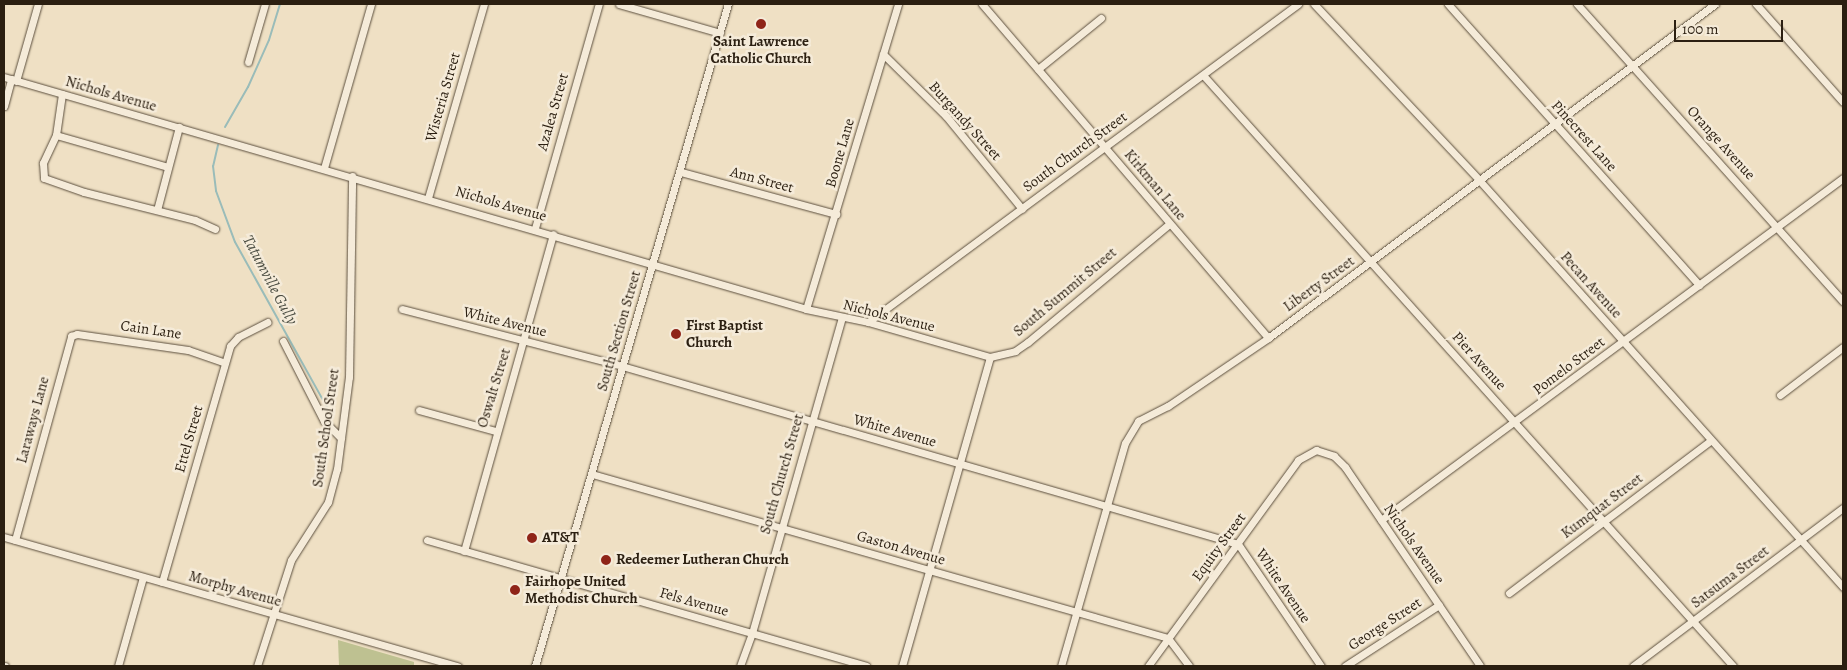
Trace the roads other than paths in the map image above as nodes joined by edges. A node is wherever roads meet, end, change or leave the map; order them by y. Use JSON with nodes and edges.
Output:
{"nodes":[{"id":1,"x":38,"y":4,"type":"edge"},
{"id":2,"x":266,"y":4,"type":"edge"},
{"id":3,"x":371,"y":4,"type":"edge"},
{"id":4,"x":484,"y":4,"type":"edge"},
{"id":5,"x":598,"y":4,"type":"edge"},
{"id":6,"x":619,"y":4,"type":"edge"},
{"id":7,"x":728,"y":4,"type":"edge"},
{"id":8,"x":898,"y":4,"type":"edge"},
{"id":9,"x":982,"y":4,"type":"edge"},
{"id":10,"x":1298,"y":4,"type":"edge"},
{"id":11,"x":1314,"y":4,"type":"edge"},
{"id":12,"x":1448,"y":4,"type":"edge"},
{"id":13,"x":1577,"y":4,"type":"edge"},
{"id":14,"x":1715,"y":4,"type":"edge"},
{"id":15,"x":1756,"y":4,"type":"edge"},
{"id":16,"x":1287,"y":6,"type":"edge"},
{"id":17,"x":1101,"y":18,"type":"dead end"},
{"id":18,"x":720,"y":33,"type":"junction"},
{"id":19,"x":883,"y":54,"type":"junction"},
{"id":20,"x":248,"y":62,"type":"dead end"},
{"id":21,"x":1634,"y":66,"type":"junction"},
{"id":22,"x":1038,"y":69,"type":"junction"},
{"id":23,"x":1203,"y":75,"type":"junction"},
{"id":24,"x":10,"y":79,"type":"edge"},
{"id":25,"x":62,"y":94,"type":"junction"},
{"id":26,"x":1843,"y":102,"type":"edge"},
{"id":27,"x":4,"y":106,"type":"edge"},
{"id":28,"x":1556,"y":124,"type":"junction"},
{"id":29,"x":179,"y":127,"type":"junction"},
{"id":30,"x":56,"y":135,"type":"junction"},
{"id":31,"x":1105,"y":148,"type":"junction"},
{"id":32,"x":168,"y":167,"type":"junction"},
{"id":33,"x":324,"y":168,"type":"junction"},
{"id":34,"x":681,"y":172,"type":"junction"},
{"id":35,"x":352,"y":176,"type":"junction"},
{"id":36,"x":1843,"y":178,"type":"edge"},
{"id":37,"x":1480,"y":182,"type":"junction"},
{"id":38,"x":428,"y":198,"type":"junction"},
{"id":39,"x":1022,"y":209,"type":"junction"},
{"id":40,"x":157,"y":210,"type":"junction"},
{"id":41,"x":836,"y":214,"type":"junction"},
{"id":42,"x":1169,"y":224,"type":"junction"},
{"id":43,"x":1778,"y":227,"type":"junction"},
{"id":44,"x":535,"y":228,"type":"junction"},
{"id":45,"x":215,"y":229,"type":"dead end"},
{"id":46,"x":553,"y":234,"type":"junction"},
{"id":47,"x":653,"y":263,"type":"junction"},
{"id":48,"x":1370,"y":263,"type":"junction"},
{"id":49,"x":1700,"y":285,"type":"junction"},
{"id":50,"x":1843,"y":301,"type":"edge"},
{"id":51,"x":402,"y":309,"type":"dead end"},
{"id":52,"x":806,"y":309,"type":"junction"},
{"id":53,"x":842,"y":318,"type":"junction"},
{"id":54,"x":266,"y":322,"type":"dead end"},
{"id":55,"x":868,"y":322,"type":"junction"},
{"id":56,"x":71,"y":336,"type":"joint"},
{"id":57,"x":1268,"y":338,"type":"junction"},
{"id":58,"x":283,"y":341,"type":"dead end"},
{"id":59,"x":522,"y":342,"type":"junction"},
{"id":60,"x":1624,"y":342,"type":"junction"},
{"id":61,"x":1843,"y":347,"type":"edge"},
{"id":62,"x":990,"y":357,"type":"junction"},
{"id":63,"x":225,"y":363,"type":"junction"},
{"id":64,"x":623,"y":366,"type":"junction"},
{"id":65,"x":1780,"y":395,"type":"dead end"},
{"id":66,"x":419,"y":410,"type":"dead end"},
{"id":67,"x":811,"y":421,"type":"junction"},
{"id":68,"x":1516,"y":423,"type":"junction"},
{"id":69,"x":496,"y":431,"type":"junction"},
{"id":70,"x":341,"y":438,"type":"junction"},
{"id":71,"x":1711,"y":440,"type":"junction"},
{"id":72,"x":1316,"y":450,"type":"joint"},
{"id":73,"x":959,"y":464,"type":"junction"},
{"id":74,"x":592,"y":474,"type":"junction"},
{"id":75,"x":1107,"y":507,"type":"junction"},
{"id":76,"x":1843,"y":508,"type":"edge"},
{"id":77,"x":1381,"y":520,"type":"junction"},
{"id":78,"x":1604,"y":522,"type":"junction"},
{"id":79,"x":781,"y":528,"type":"junction"},
{"id":80,"x":4,"y":537,"type":"edge"},
{"id":81,"x":15,"y":540,"type":"junction"},
{"id":82,"x":427,"y":540,"type":"dead end"},
{"id":83,"x":1801,"y":540,"type":"junction"},
{"id":84,"x":1238,"y":544,"type":"junction"},
{"id":85,"x":464,"y":551,"type":"junction"},
{"id":86,"x":930,"y":570,"type":"junction"},
{"id":87,"x":143,"y":577,"type":"junction"},
{"id":88,"x":562,"y":579,"type":"junction"},
{"id":89,"x":162,"y":582,"type":"junction"},
{"id":90,"x":1843,"y":587,"type":"edge"},
{"id":91,"x":1509,"y":593,"type":"dead end"},
{"id":92,"x":1439,"y":605,"type":"junction"},
{"id":93,"x":1077,"y":612,"type":"junction"},
{"id":94,"x":272,"y":614,"type":"junction"},
{"id":95,"x":1692,"y":622,"type":"junction"},
{"id":96,"x":752,"y":633,"type":"junction"},
{"id":97,"x":1168,"y":638,"type":"junction"},
{"id":98,"x":428,"y":658,"type":"junction"},
{"id":99,"x":118,"y":666,"type":"edge"},
{"id":100,"x":257,"y":666,"type":"edge"},
{"id":101,"x":425,"y":666,"type":"edge"},
{"id":102,"x":458,"y":666,"type":"edge"},
{"id":103,"x":535,"y":666,"type":"edge"},
{"id":104,"x":740,"y":666,"type":"edge"},
{"id":105,"x":866,"y":666,"type":"edge"},
{"id":106,"x":902,"y":666,"type":"edge"},
{"id":107,"x":1061,"y":666,"type":"edge"},
{"id":108,"x":1148,"y":666,"type":"edge"},
{"id":109,"x":1189,"y":666,"type":"edge"},
{"id":110,"x":1321,"y":666,"type":"edge"},
{"id":111,"x":1345,"y":666,"type":"edge"},
{"id":112,"x":1480,"y":666,"type":"edge"},
{"id":113,"x":1632,"y":666,"type":"edge"},
{"id":114,"x":1733,"y":666,"type":"edge"}],
"edges":[{"from":1,"to":24,"type":"street"},
{"from":2,"to":20,"type":"street"},
{"from":3,"to":33,"type":"street"},
{"from":4,"to":38,"type":"street","name":"Wisteria Street"},
{"from":5,"to":44,"type":"street","name":"Azalea Street"},
{"from":6,"to":18,"type":"street"},
{"from":7,"to":18,"type":"street","name":"South Section Street"},
{"from":8,"to":19,"type":"street","name":"Boone Lane"},
{"from":9,"to":22,"type":"street","name":"Kirkman Lane"},
{"from":10,"to":16,"type":"street","name":"South Church Street"},
{"from":11,"to":37,"type":"street","name":"Pecan Avenue"},
{"from":12,"to":28,"type":"street","name":"Pinecrest Lane"},
{"from":13,"to":21,"type":"street","name":"Orange Avenue"},
{"from":14,"to":21,"type":"street","name":"Liberty Street"},
{"from":15,"to":26,"type":"street"},
{"from":16,"to":23,"type":"street","name":"South Church Street"},
{"from":17,"to":22,"type":"street"},
{"from":18,"to":34,"type":"street","name":"South Section Street"},
{"from":19,"to":39,"type":"street","name":"Burgandy Street"},
{"from":19,"to":41,"type":"street","name":"Boone Lane"},
{"from":21,"to":28,"type":"street","name":"Liberty Street"},
{"from":21,"to":43,"type":"street","name":"Orange Avenue"},
{"from":22,"to":31,"type":"street","name":"Kirkman Lane"},
{"from":23,"to":31,"type":"street","name":"South Church Street"},
{"from":23,"to":48,"type":"street","name":"Pier Avenue"},
{"from":24,"to":25,"type":"street","name":"Nichols Avenue"},
{"from":24,"to":27,"type":"street"},
{"from":25,"to":29,"type":"street","name":"Nichols Avenue"},
{"from":25,"to":30,"type":"street"},
{"from":28,"to":37,"type":"street","name":"Liberty Street"},
{"from":28,"to":49,"type":"street","name":"Pinecrest Lane"},
{"from":29,"to":32,"type":"street"},
{"from":29,"to":33,"type":"street","name":"Nichols Avenue"},
{"from":30,"to":32,"type":"street"},
{"from":30,"to":40,"type":"street"},
{"from":31,"to":39,"type":"street","name":"South Church Street"},
{"from":31,"to":42,"type":"street","name":"Kirkman Lane"},
{"from":32,"to":40,"type":"street"},
{"from":33,"to":35,"type":"street","name":"Nichols Avenue"},
{"from":34,"to":41,"type":"street","name":"Ann Street"},
{"from":34,"to":47,"type":"street","name":"South Section Street"},
{"from":35,"to":38,"type":"street","name":"Nichols Avenue"},
{"from":35,"to":70,"type":"street","name":"South School Street"},
{"from":36,"to":43,"type":"street","name":"Pomelo Street"},
{"from":37,"to":48,"type":"street","name":"Liberty Street"},
{"from":37,"to":60,"type":"street","name":"Pecan Avenue"},
{"from":38,"to":44,"type":"street","name":"Nichols Avenue"},
{"from":39,"to":55,"type":"street","name":"South Church Street"},
{"from":40,"to":45,"type":"street"},
{"from":41,"to":52,"type":"street","name":"Boone Lane"},
{"from":42,"to":57,"type":"street","name":"Kirkman Lane"},
{"from":42,"to":62,"type":"street","name":"South Summit Street"},
{"from":43,"to":49,"type":"street","name":"Pomelo Street"},
{"from":43,"to":50,"type":"street","name":"Orange Avenue"},
{"from":44,"to":46,"type":"street","name":"Nichols Avenue"},
{"from":46,"to":47,"type":"street","name":"Nichols Avenue"},
{"from":46,"to":59,"type":"street","name":"Oswalt Street"},
{"from":47,"to":52,"type":"street","name":"Nichols Avenue"},
{"from":47,"to":64,"type":"street","name":"South Section Street"},
{"from":48,"to":57,"type":"street","name":"Liberty Street"},
{"from":48,"to":68,"type":"street","name":"Pier Avenue"},
{"from":49,"to":60,"type":"street","name":"Pomelo Street"},
{"from":51,"to":59,"type":"street","name":"White Avenue"},
{"from":52,"to":53,"type":"street","name":"Nichols Avenue"},
{"from":53,"to":55,"type":"street","name":"Nichols Avenue"},
{"from":53,"to":67,"type":"street","name":"South Church Street"},
{"from":54,"to":63,"type":"street","name":"Ettel Street"},
{"from":55,"to":62,"type":"street","name":"Nichols Avenue"},
{"from":56,"to":63,"type":"street","name":"Cain Lane"},
{"from":56,"to":81,"type":"street","name":"Laraways Lane"},
{"from":57,"to":75,"type":"street","name":"Liberty Street"},
{"from":58,"to":70,"type":"street"},
{"from":59,"to":64,"type":"street","name":"White Avenue"},
{"from":59,"to":69,"type":"street","name":"Oswalt Street"},
{"from":60,"to":68,"type":"street","name":"Pomelo Street"},
{"from":60,"to":71,"type":"street","name":"Pecan Avenue"},
{"from":61,"to":65,"type":"street"},
{"from":62,"to":73,"type":"street"},
{"from":63,"to":89,"type":"street","name":"Ettel Street"},
{"from":64,"to":67,"type":"street","name":"White Avenue"},
{"from":64,"to":74,"type":"street","name":"South Section Street"},
{"from":66,"to":69,"type":"street"},
{"from":67,"to":73,"type":"street","name":"White Avenue"},
{"from":67,"to":79,"type":"street","name":"South Church Street"},
{"from":68,"to":77,"type":"street","name":"Pomelo Street"},
{"from":68,"to":78,"type":"street","name":"Pier Avenue"},
{"from":69,"to":85,"type":"street","name":"Oswalt Street"},
{"from":70,"to":94,"type":"street","name":"South School Street"},
{"from":71,"to":78,"type":"street","name":"Kumquat Street"},
{"from":71,"to":83,"type":"street","name":"Pecan Avenue"},
{"from":72,"to":77,"type":"street","name":"Nichols Avenue"},
{"from":72,"to":84,"type":"street","name":"Equity Street"},
{"from":73,"to":75,"type":"street","name":"White Avenue"},
{"from":73,"to":86,"type":"street"},
{"from":74,"to":79,"type":"street","name":"Gaston Avenue"},
{"from":74,"to":88,"type":"street","name":"South Section Street"},
{"from":75,"to":84,"type":"street","name":"White Avenue"},
{"from":75,"to":93,"type":"street","name":"Liberty Street"},
{"from":76,"to":83,"type":"street","name":"Satsuma Street"},
{"from":77,"to":92,"type":"street","name":"Nichols Avenue"},
{"from":78,"to":91,"type":"street","name":"Kumquat Street"},
{"from":78,"to":95,"type":"street","name":"Pier Avenue"},
{"from":79,"to":86,"type":"street","name":"Gaston Avenue"},
{"from":79,"to":96,"type":"street","name":"South Church Street"},
{"from":80,"to":81,"type":"street","name":"Morphy Avenue"},
{"from":81,"to":87,"type":"street","name":"Morphy Avenue"},
{"from":82,"to":85,"type":"street","name":"Fels Avenue"},
{"from":83,"to":90,"type":"street","name":"Pecan Avenue"},
{"from":83,"to":95,"type":"street","name":"Satsuma Street"},
{"from":84,"to":97,"type":"street","name":"Equity Street"},
{"from":84,"to":110,"type":"street","name":"White Avenue"},
{"from":85,"to":88,"type":"street","name":"Fels Avenue"},
{"from":86,"to":93,"type":"street","name":"Gaston Avenue"},
{"from":86,"to":106,"type":"street"},
{"from":87,"to":89,"type":"street","name":"Morphy Avenue"},
{"from":87,"to":99,"type":"street"},
{"from":88,"to":96,"type":"street","name":"Fels Avenue"},
{"from":88,"to":103,"type":"street","name":"South Section Street"},
{"from":89,"to":94,"type":"street","name":"Morphy Avenue"},
{"from":92,"to":111,"type":"street","name":"George Street"},
{"from":92,"to":112,"type":"street","name":"Nichols Avenue"},
{"from":93,"to":97,"type":"street","name":"Gaston Avenue"},
{"from":93,"to":107,"type":"street","name":"Liberty Street"},
{"from":94,"to":98,"type":"street","name":"Morphy Avenue"},
{"from":94,"to":100,"type":"street","name":"South School Street"},
{"from":95,"to":113,"type":"street","name":"Satsuma Street"},
{"from":95,"to":114,"type":"street","name":"Pier Avenue"},
{"from":96,"to":104,"type":"street","name":"South Church Street"},
{"from":96,"to":105,"type":"street","name":"Fels Avenue"},
{"from":97,"to":108,"type":"street","name":"Equity Street"},
{"from":97,"to":109,"type":"street"},
{"from":98,"to":101,"type":"street"},
{"from":98,"to":102,"type":"street","name":"Morphy Avenue"}]}
